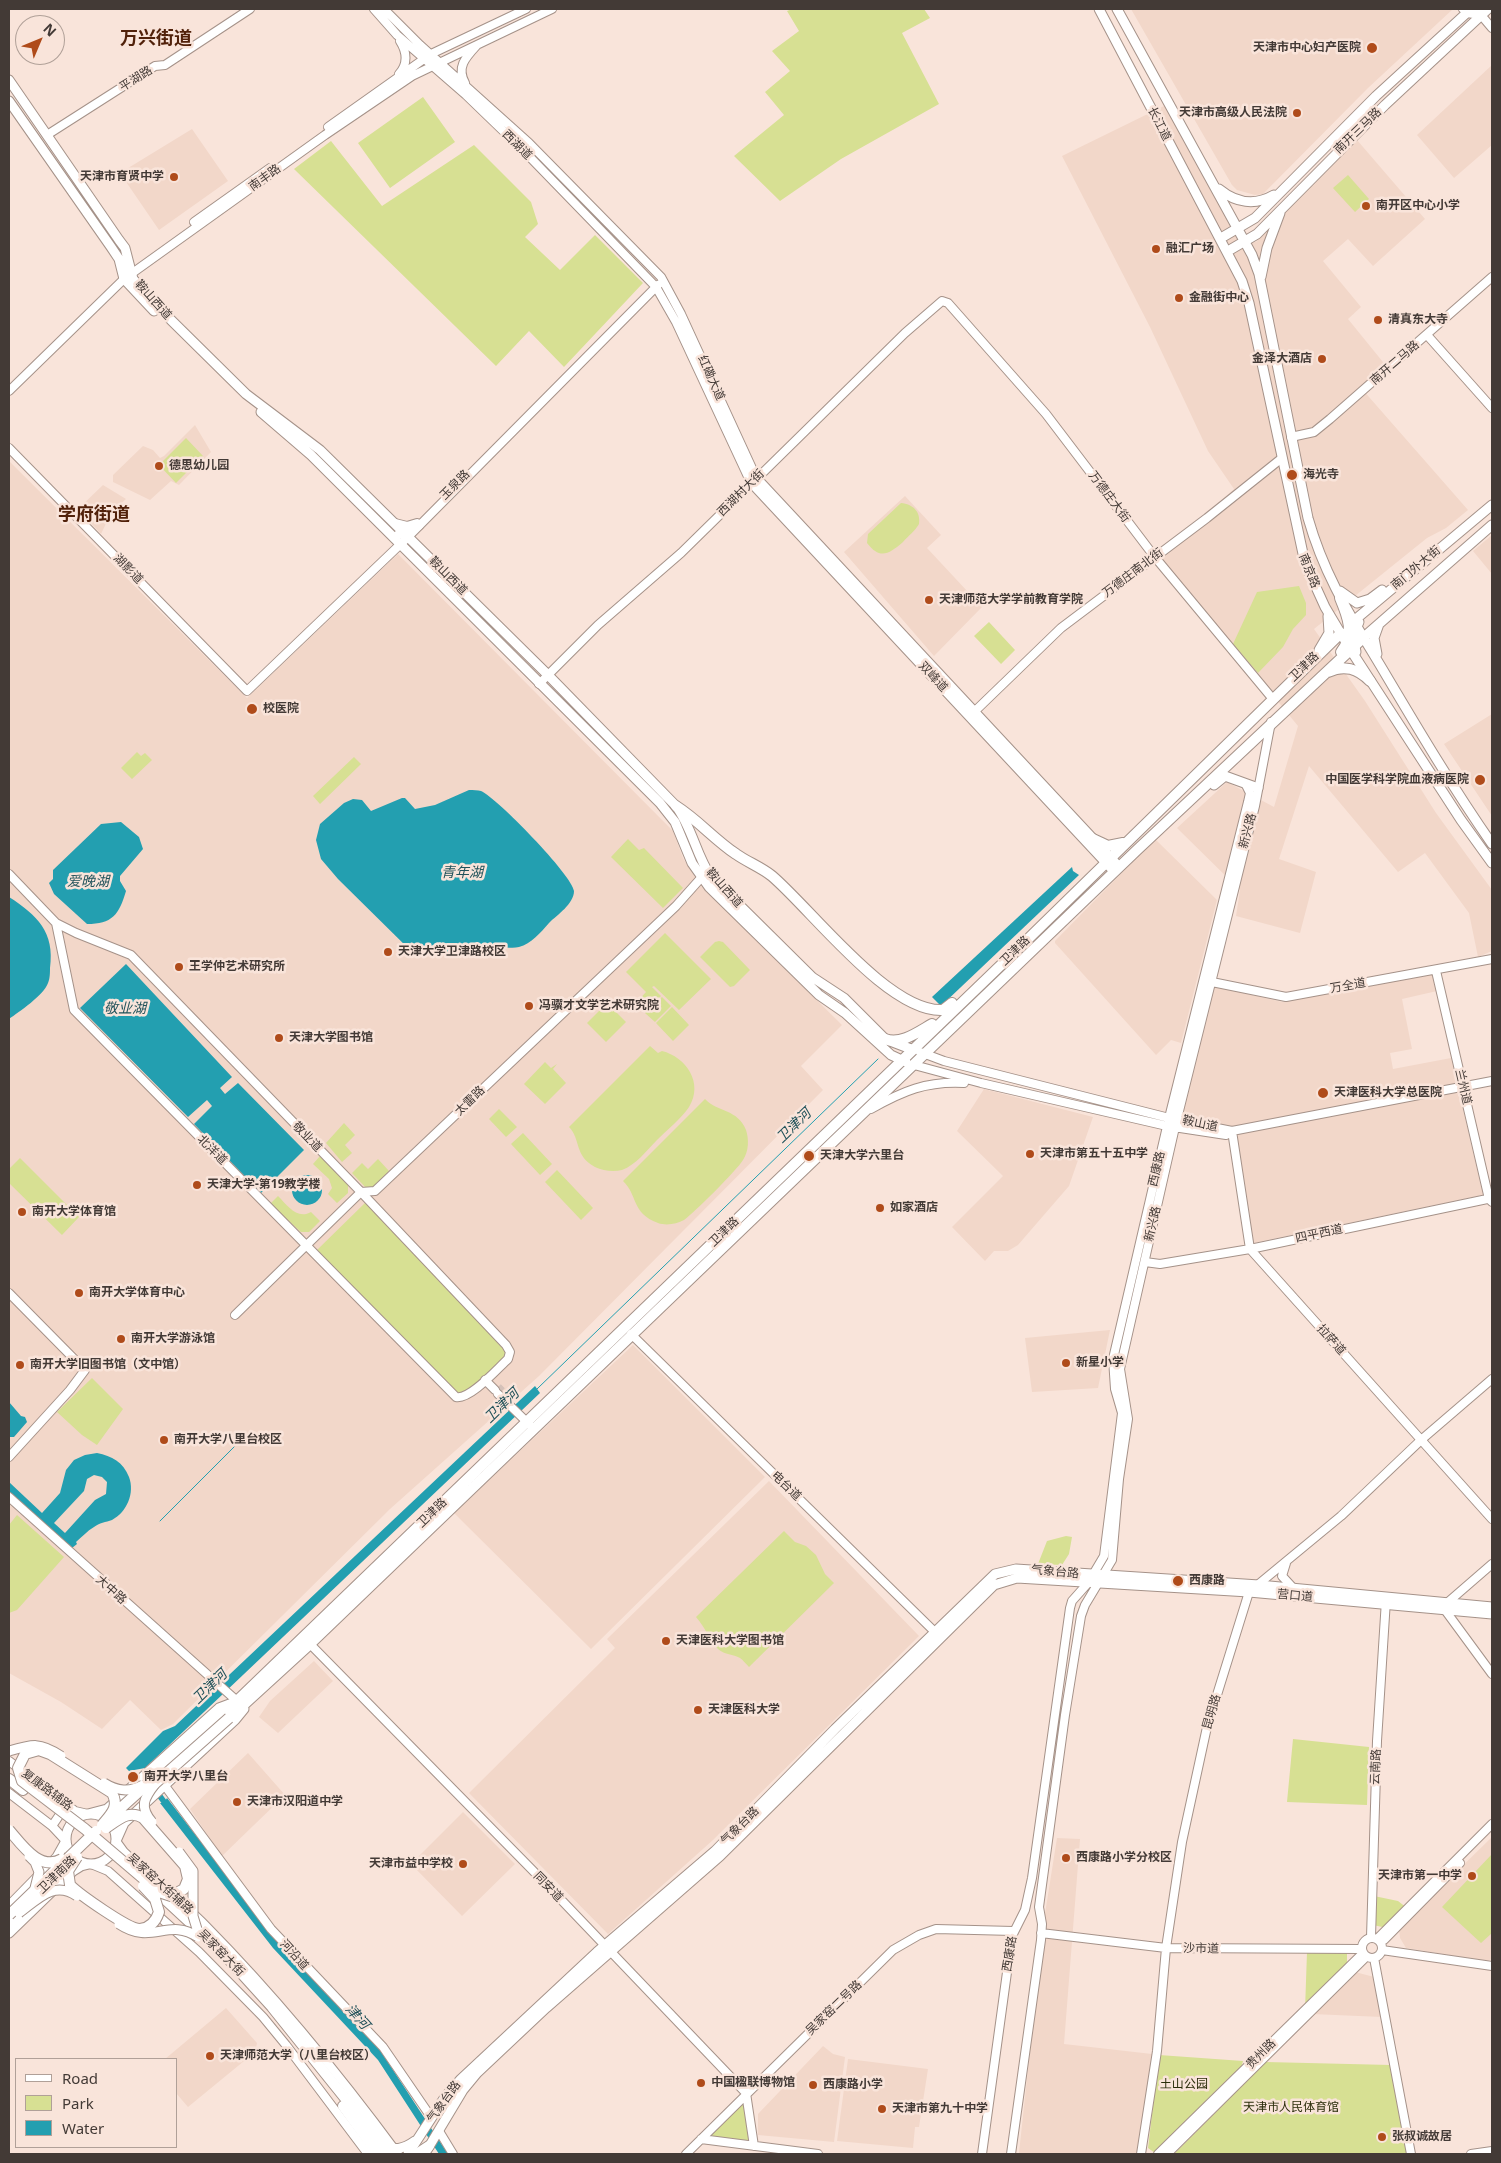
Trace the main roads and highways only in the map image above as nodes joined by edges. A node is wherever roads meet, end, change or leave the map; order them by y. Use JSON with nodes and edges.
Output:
{"nodes":[{"id":1,"x":1099,"y":9,"type":"edge"},
{"id":2,"x":1117,"y":9,"type":"edge"},
{"id":3,"x":1474,"y":10,"type":"edge"},
{"id":4,"x":9,"y":80,"type":"edge"},
{"id":5,"x":9,"y":101,"type":"edge"},
{"id":6,"x":1215,"y":186,"type":"junction"},
{"id":7,"x":1282,"y":191,"type":"junction"},
{"id":8,"x":1285,"y":205,"type":"junction"},
{"id":9,"x":1224,"y":236,"type":"junction"},
{"id":10,"x":1242,"y":237,"type":"junction"},
{"id":11,"x":1228,"y":251,"type":"junction"},
{"id":12,"x":126,"y":274,"type":"junction"},
{"id":13,"x":1239,"y":274,"type":"junction"},
{"id":14,"x":1261,"y":285,"type":"junction"},
{"id":15,"x":1492,"y":505,"type":"edge"},
{"id":16,"x":418,"y":524,"type":"road end"},
{"id":17,"x":1492,"y":525,"type":"edge"},
{"id":18,"x":385,"y":529,"type":"junction"},
{"id":19,"x":406,"y":534,"type":"junction"},
{"id":20,"x":1443,"y":546,"type":"junction"},
{"id":21,"x":1331,"y":582,"type":"junction"},
{"id":22,"x":1340,"y":598,"type":"joint"},
{"id":23,"x":1325,"y":606,"type":"junction"},
{"id":24,"x":1380,"y":621,"type":"junction"},
{"id":25,"x":1353,"y":629,"type":"junction"},
{"id":26,"x":1350,"y":646,"type":"junction"},
{"id":27,"x":1315,"y":656,"type":"junction"},
{"id":28,"x":1385,"y":673,"type":"junction"},
{"id":29,"x":1321,"y":676,"type":"junction"},
{"id":30,"x":1370,"y":681,"type":"junction"},
{"id":31,"x":1258,"y":788,"type":"road end"},
{"id":32,"x":1185,"y":804,"type":"junction"},
{"id":33,"x":676,"y":806,"type":"junction"},
{"id":34,"x":1128,"y":840,"type":"junction"},
{"id":35,"x":1090,"y":842,"type":"road end"},
{"id":36,"x":1492,"y":844,"type":"edge"},
{"id":37,"x":1492,"y":863,"type":"edge"},
{"id":38,"x":998,"y":967,"type":"junction"},
{"id":39,"x":954,"y":1010,"type":"junction"},
{"id":40,"x":885,"y":1039,"type":"junction"},
{"id":41,"x":911,"y":1049,"type":"junction"},
{"id":42,"x":900,"y":1060,"type":"junction"},
{"id":43,"x":914,"y":1065,"type":"junction"},
{"id":44,"x":526,"y":1419,"type":"junction"},
{"id":45,"x":1103,"y":1575,"type":"joint"},
{"id":46,"x":1090,"y":1579,"type":"junction"},
{"id":47,"x":1098,"y":1584,"type":"joint"},
{"id":48,"x":1386,"y":1600,"type":"junction"},
{"id":49,"x":1448,"y":1605,"type":"junction"},
{"id":50,"x":1492,"y":1607,"type":"edge"},
{"id":51,"x":1492,"y":1614,"type":"edge"},
{"id":52,"x":255,"y":1695,"type":"junction"},
{"id":53,"x":238,"y":1701,"type":"junction"},
{"id":54,"x":227,"y":1716,"type":"junction"},
{"id":55,"x":9,"y":1751,"type":"edge"},
{"id":56,"x":9,"y":1770,"type":"edge"},
{"id":57,"x":9,"y":1779,"type":"edge"},
{"id":58,"x":160,"y":1783,"type":"junction"},
{"id":59,"x":23,"y":1785,"type":"junction"},
{"id":60,"x":9,"y":1786,"type":"edge"},
{"id":61,"x":88,"y":1814,"type":"junction"},
{"id":62,"x":104,"y":1827,"type":"junction"},
{"id":63,"x":9,"y":1830,"type":"edge"},
{"id":64,"x":9,"y":1837,"type":"edge"},
{"id":65,"x":66,"y":1840,"type":"junction"},
{"id":66,"x":116,"y":1841,"type":"junction"},
{"id":67,"x":75,"y":1854,"type":"junction"},
{"id":68,"x":91,"y":1864,"type":"junction"},
{"id":69,"x":150,"y":1889,"type":"junction"},
{"id":70,"x":33,"y":1891,"type":"junction"},
{"id":71,"x":9,"y":1906,"type":"edge"},
{"id":72,"x":20,"y":1913,"type":"junction"},
{"id":73,"x":9,"y":1915,"type":"edge"},
{"id":74,"x":9,"y":1924,"type":"edge"},
{"id":75,"x":9,"y":1933,"type":"edge"},
{"id":76,"x":198,"y":1933,"type":"junction"},
{"id":77,"x":607,"y":1948,"type":"junction"},
{"id":78,"x":331,"y":2085,"type":"junction"},
{"id":79,"x":352,"y":2119,"type":"junction"},
{"id":80,"x":419,"y":2137,"type":"junction"},
{"id":81,"x":427,"y":2150,"type":"edge"},
{"id":82,"x":391,"y":2153,"type":"edge"},
{"id":83,"x":378,"y":2154,"type":"edge"},
{"id":84,"x":408,"y":2154,"type":"edge"},
{"id":85,"x":417,"y":2154,"type":"edge"}],
"edges":[{"from":1,"to":9,"type":"main road","name":"长江道"},
{"from":2,"to":6,"type":"main road","name":"长江道"},
{"from":3,"to":7,"type":"main road","name":"南开三马路"},
{"from":3,"to":8,"type":"main road","name":"南开三马路"},
{"from":4,"to":12,"type":"main road","name":"鞍山西道"},
{"from":5,"to":12,"type":"main road","name":"鞍山西道"},
{"from":6,"to":7,"type":"main road"},
{"from":6,"to":10,"type":"main road","name":"长江道"},
{"from":7,"to":10,"type":"main road","name":"南开三马路"},
{"from":8,"to":10,"type":"main road","name":"南开三马路"},
{"from":8,"to":14,"type":"main road"},
{"from":9,"to":10,"type":"main road","name":"南开三马路"},
{"from":9,"to":11,"type":"main road","name":"南京路"},
{"from":10,"to":11,"type":"main road","name":"南开三马路"},
{"from":10,"to":13,"type":"main road"},
{"from":10,"to":14,"type":"main road","name":"南京路"},
{"from":11,"to":13,"type":"main road","name":"南京路"},
{"from":12,"to":18,"type":"main road","name":"鞍山西道"},
{"from":12,"to":19,"type":"main road","name":"鞍山西道"},
{"from":13,"to":23,"type":"main road","name":"南京路"},
{"from":14,"to":21,"type":"main road","name":"南京路"},
{"from":15,"to":20,"type":"main road","name":"南门外大街"},
{"from":16,"to":19,"type":"main road"},
{"from":17,"to":24,"type":"main road","name":"南门外大街"},
{"from":18,"to":19,"type":"main road"},
{"from":18,"to":42,"type":"main road","name":"鞍山西道"},
{"from":19,"to":33,"type":"main road","name":"鞍山西道"},
{"from":20,"to":21,"type":"main road"},
{"from":20,"to":25,"type":"main road","name":"南门外大街"},
{"from":21,"to":22,"type":"main road","name":"南京路"},
{"from":22,"to":25,"type":"highway"},
{"from":23,"to":25,"type":"main road","name":"南京路"},
{"from":23,"to":27,"type":"main road"},
{"from":24,"to":25,"type":"main road","name":"南门外大街"},
{"from":24,"to":28,"type":"main road"},
{"from":25,"to":26,"type":"highway","name":"卫津路"},
{"from":25,"to":26,"type":"main road","name":"南京路"},
{"from":25,"to":27,"type":"highway","name":"卫津路"},
{"from":25,"to":28,"type":"main road","name":"南京路"},
{"from":26,"to":29,"type":"highway","name":"卫津路"},
{"from":26,"to":30,"type":"main road","name":"南京路"},
{"from":27,"to":34,"type":"highway","name":"卫津路"},
{"from":28,"to":36,"type":"main road","name":"南京路"},
{"from":29,"to":30,"type":"highway"},
{"from":29,"to":32,"type":"highway","name":"卫津路"},
{"from":30,"to":37,"type":"main road","name":"南京路"},
{"from":31,"to":32,"type":"main road"},
{"from":32,"to":43,"type":"highway","name":"卫津路"},
{"from":33,"to":38,"type":"highway"},
{"from":33,"to":40,"type":"main road","name":"鞍山西道"},
{"from":34,"to":35,"type":"highway"},
{"from":34,"to":38,"type":"highway","name":"卫津路"},
{"from":38,"to":39,"type":"highway","name":"卫津路"},
{"from":39,"to":40,"type":"highway"},
{"from":39,"to":41,"type":"highway","name":"卫津路"},
{"from":40,"to":41,"type":"main road","name":"鞍山西道"},
{"from":41,"to":42,"type":"highway","name":"卫津路"},
{"from":42,"to":43,"type":"main road","name":"鞍山西道"},
{"from":42,"to":44,"type":"highway","name":"卫津路"},
{"from":43,"to":44,"type":"highway","name":"卫津路"},
{"from":44,"to":52,"type":"highway","name":"卫津路"},
{"from":44,"to":53,"type":"highway","name":"卫津路"},
{"from":45,"to":46,"type":"main road","name":"气象台路"},
{"from":45,"to":48,"type":"main road","name":"营口道"},
{"from":46,"to":47,"type":"main road","name":"气象台路"},
{"from":46,"to":77,"type":"main road","name":"气象台路"},
{"from":47,"to":48,"type":"main road","name":"营口道"},
{"from":48,"to":49,"type":"main road","name":"营口道"},
{"from":49,"to":50,"type":"main road","name":"营口道"},
{"from":49,"to":51,"type":"main road","name":"营口道"},
{"from":52,"to":54,"type":"highway","name":"卫津路"},
{"from":52,"to":58,"type":"main road"},
{"from":53,"to":54,"type":"highway","name":"卫津路"},
{"from":53,"to":61,"type":"main road"},
{"from":54,"to":58,"type":"highway","name":"卫津路","bridge":true},
{"from":55,"to":58,"type":"main road","bridge":true},
{"from":56,"to":59,"type":"highway"},
{"from":57,"to":59,"type":"highway"},
{"from":58,"to":62,"type":"highway","name":"卫津路","bridge":true},
{"from":58,"to":66,"type":"main road"},
{"from":58,"to":76,"type":"main road","bridge":true},
{"from":59,"to":60,"type":"highway"},
{"from":59,"to":62,"type":"highway","bridge":true},
{"from":59,"to":69,"type":"highway","name":"吴家窑大街","bridge":true},
{"from":61,"to":65,"type":"main road"},
{"from":61,"to":66,"type":"main road"},
{"from":62,"to":67,"type":"highway","name":"卫津南路","bridge":true},
{"from":62,"to":69,"type":"highway","bridge":true},
{"from":63,"to":67,"type":"highway","bridge":true},
{"from":64,"to":70,"type":"main road","bridge":true},
{"from":65,"to":68,"type":"main road"},
{"from":65,"to":71,"type":"main road"},
{"from":66,"to":68,"type":"main road"},
{"from":67,"to":69,"type":"highway","bridge":true},
{"from":67,"to":70,"type":"highway","name":"卫津南路","bridge":true},
{"from":67,"to":72,"type":"highway","name":"卫津南路","bridge":true},
{"from":68,"to":75,"type":"main road"},
{"from":69,"to":76,"type":"highway","name":"吴家窑大街","bridge":true},
{"from":70,"to":73,"type":"highway","name":"卫津南路","bridge":true},
{"from":72,"to":74,"type":"highway","name":"卫津南路"},
{"from":72,"to":76,"type":"main road","bridge":true},
{"from":76,"to":78,"type":"highway","name":"吴家窑大街"},
{"from":77,"to":80,"type":"main road","name":"气象台路"},
{"from":77,"to":81,"type":"main road","name":"气象台路"},
{"from":78,"to":79,"type":"highway","name":"吴家窑大街"},
{"from":78,"to":82,"type":"highway","name":"吴家窑大街"},
{"from":79,"to":82,"type":"highway"},
{"from":79,"to":83,"type":"highway","name":"吴家窑大街"},
{"from":80,"to":82,"type":"main road"},
{"from":80,"to":84,"type":"main road","name":"气象台路"},
{"from":81,"to":85,"type":"highway"}]}
